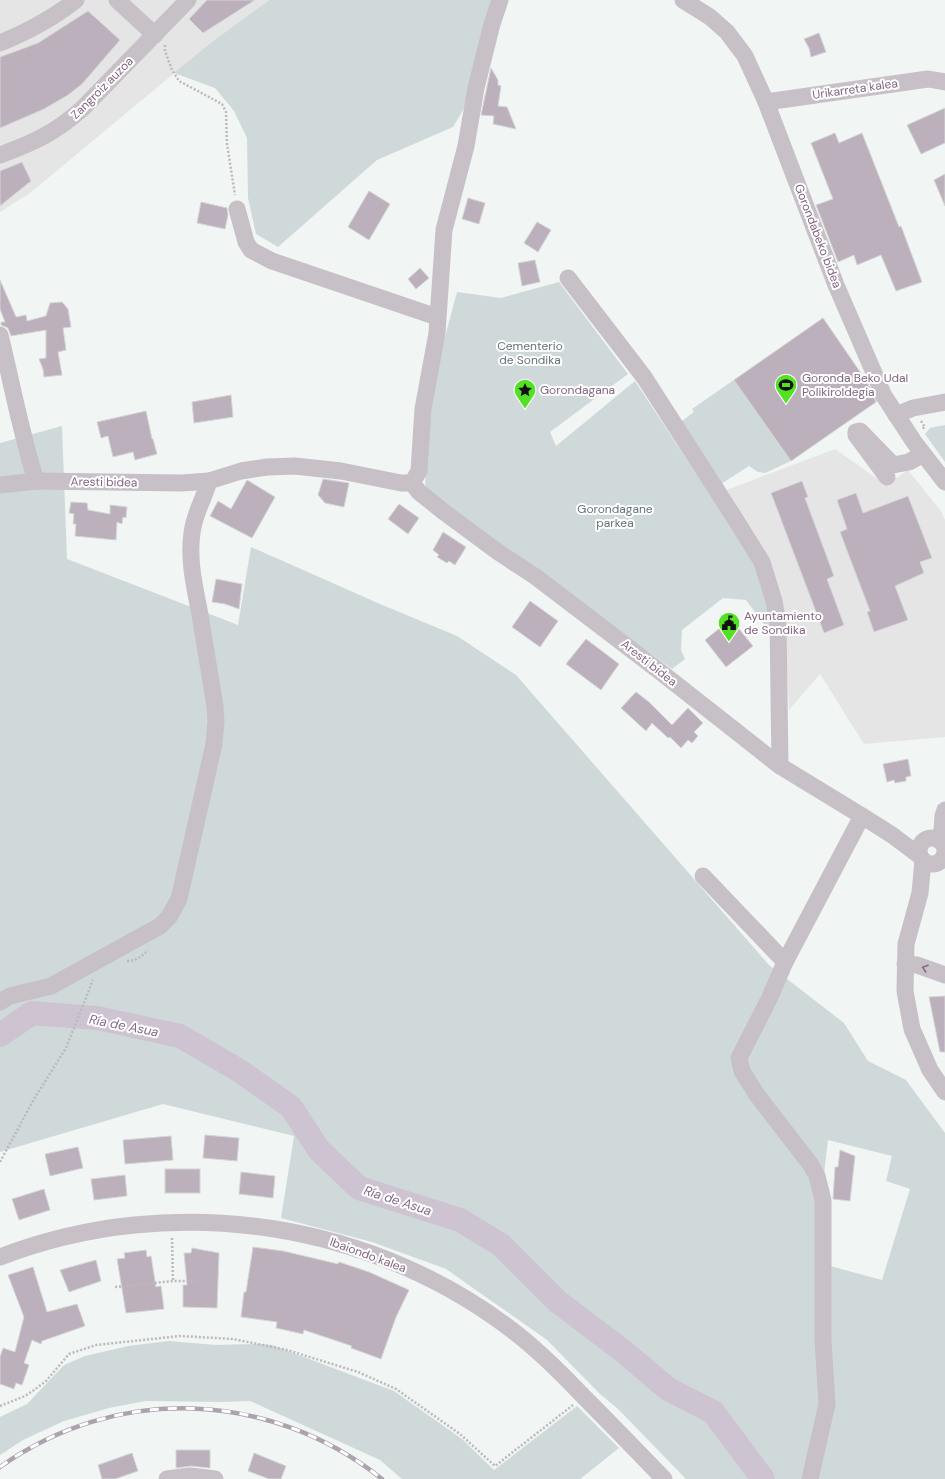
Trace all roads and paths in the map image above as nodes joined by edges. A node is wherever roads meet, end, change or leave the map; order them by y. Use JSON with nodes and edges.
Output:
{"nodes":[{"id":1,"x":76,"y":0,"type":"edge"},
{"id":2,"x":117,"y":0,"type":"edge"},
{"id":3,"x":188,"y":0,"type":"edge"},
{"id":4,"x":500,"y":0,"type":"edge"},
{"id":5,"x":683,"y":0,"type":"edge"},
{"id":6,"x":155,"y":35,"type":"junction"},
{"id":7,"x":0,"y":42,"type":"edge"},
{"id":8,"x":945,"y":82,"type":"edge"},
{"id":9,"x":766,"y":102,"type":"junction"},
{"id":10,"x":0,"y":155,"type":"edge"},
{"id":11,"x":237,"y":209,"type":"joint"},
{"id":12,"x":568,"y":278,"type":"dead end"},
{"id":13,"x":437,"y":317,"type":"junction"},
{"id":14,"x":0,"y":335,"type":"edge"},
{"id":15,"x":945,"y":402,"type":"edge"},
{"id":16,"x":896,"y":415,"type":"junction"},
{"id":17,"x":922,"y":454,"type":"junction"},
{"id":18,"x":887,"y":477,"type":"dead end"},
{"id":19,"x":36,"y":481,"type":"junction"},
{"id":20,"x":208,"y":481,"type":"junction"},
{"id":21,"x":412,"y":482,"type":"junction"},
{"id":22,"x":945,"y":482,"type":"edge"},
{"id":23,"x":0,"y":485,"type":"edge"},
{"id":24,"x":780,"y":766,"type":"junction"},
{"id":25,"x":944,"y":813,"type":"edge"},
{"id":26,"x":862,"y":816,"type":"junction"},
{"id":27,"x":934,"y":852,"type":"edge"},
{"id":28,"x":703,"y":876,"type":"dead end"},
{"id":29,"x":785,"y":962,"type":"junction"},
{"id":30,"x":905,"y":964,"type":"junction"},
{"id":31,"x":95,"y":976,"type":"dead end"},
{"id":32,"x":945,"y":976,"type":"edge"},
{"id":33,"x":0,"y":1002,"type":"edge"},
{"id":34,"x":945,"y":1092,"type":"edge"},
{"id":35,"x":0,"y":1162,"type":"edge"},
{"id":36,"x":172,"y":1237,"type":"dead end"},
{"id":37,"x":0,"y":1257,"type":"edge"},
{"id":38,"x":173,"y":1281,"type":"junction"},
{"id":39,"x":200,"y":1281,"type":"dead end"},
{"id":40,"x":115,"y":1287,"type":"dead end"},
{"id":41,"x":584,"y":1397,"type":"junction"},
{"id":42,"x":0,"y":1406,"type":"edge"},
{"id":43,"x":167,"y":1479,"type":"edge"},
{"id":44,"x":215,"y":1479,"type":"edge"},
{"id":45,"x":664,"y":1479,"type":"edge"},
{"id":46,"x":810,"y":1479,"type":"edge"}],
"edges":[{"from":1,"to":7,"type":"street"},
{"from":2,"to":6,"type":"street"},
{"from":3,"to":6,"type":"street","name":"Zangroiz auzoa"},
{"from":4,"to":13,"type":"street"},
{"from":5,"to":9,"type":"street","name":"Gorondabeko bidea"},
{"from":6,"to":10,"type":"street","name":"Zangroiz auzoa"},
{"from":6,"to":11,"type":"path"},
{"from":8,"to":9,"type":"street","name":"Urikarreta kalea"},
{"from":9,"to":16,"type":"street","name":"Gorondabeko bidea"},
{"from":11,"to":13,"type":"street"},
{"from":12,"to":24,"type":"street"},
{"from":13,"to":21,"type":"street"},
{"from":14,"to":19,"type":"street"},
{"from":15,"to":16,"type":"street"},
{"from":16,"to":17,"type":"street","name":"Gorondabeko bidea"},
{"from":17,"to":18,"type":"street"},
{"from":17,"to":22,"type":"street","name":"Gorondabeko bidea"},
{"from":19,"to":20,"type":"street","name":"Aresti bidea"},
{"from":19,"to":23,"type":"street","name":"Aresti bidea"},
{"from":20,"to":21,"type":"street","name":"Aresti bidea"},
{"from":20,"to":33,"type":"street"},
{"from":21,"to":24,"type":"street","name":"Aresti bidea"},
{"from":24,"to":26,"type":"street","name":"Aresti bidea"},
{"from":25,"to":27,"type":"street"},
{"from":26,"to":27,"type":"street","name":"Aresti bidea"},
{"from":26,"to":29,"type":"street"},
{"from":27,"to":30,"type":"street"},
{"from":28,"to":29,"type":"street"},
{"from":29,"to":46,"type":"street"},
{"from":32,"to":30,"type":"street","one_way":true},
{"from":30,"to":34,"type":"street"},
{"from":31,"to":35,"type":"path"},
{"from":36,"to":38,"type":"path"},
{"from":37,"to":41,"type":"street","name":"Ibaiondo kalea"},
{"from":38,"to":39,"type":"path"},
{"from":38,"to":40,"type":"path"},
{"from":41,"to":42,"type":"path"},
{"from":41,"to":45,"type":"street","name":"Ibaiondo kalea"},
{"from":43,"to":44,"type":"street"}]}
